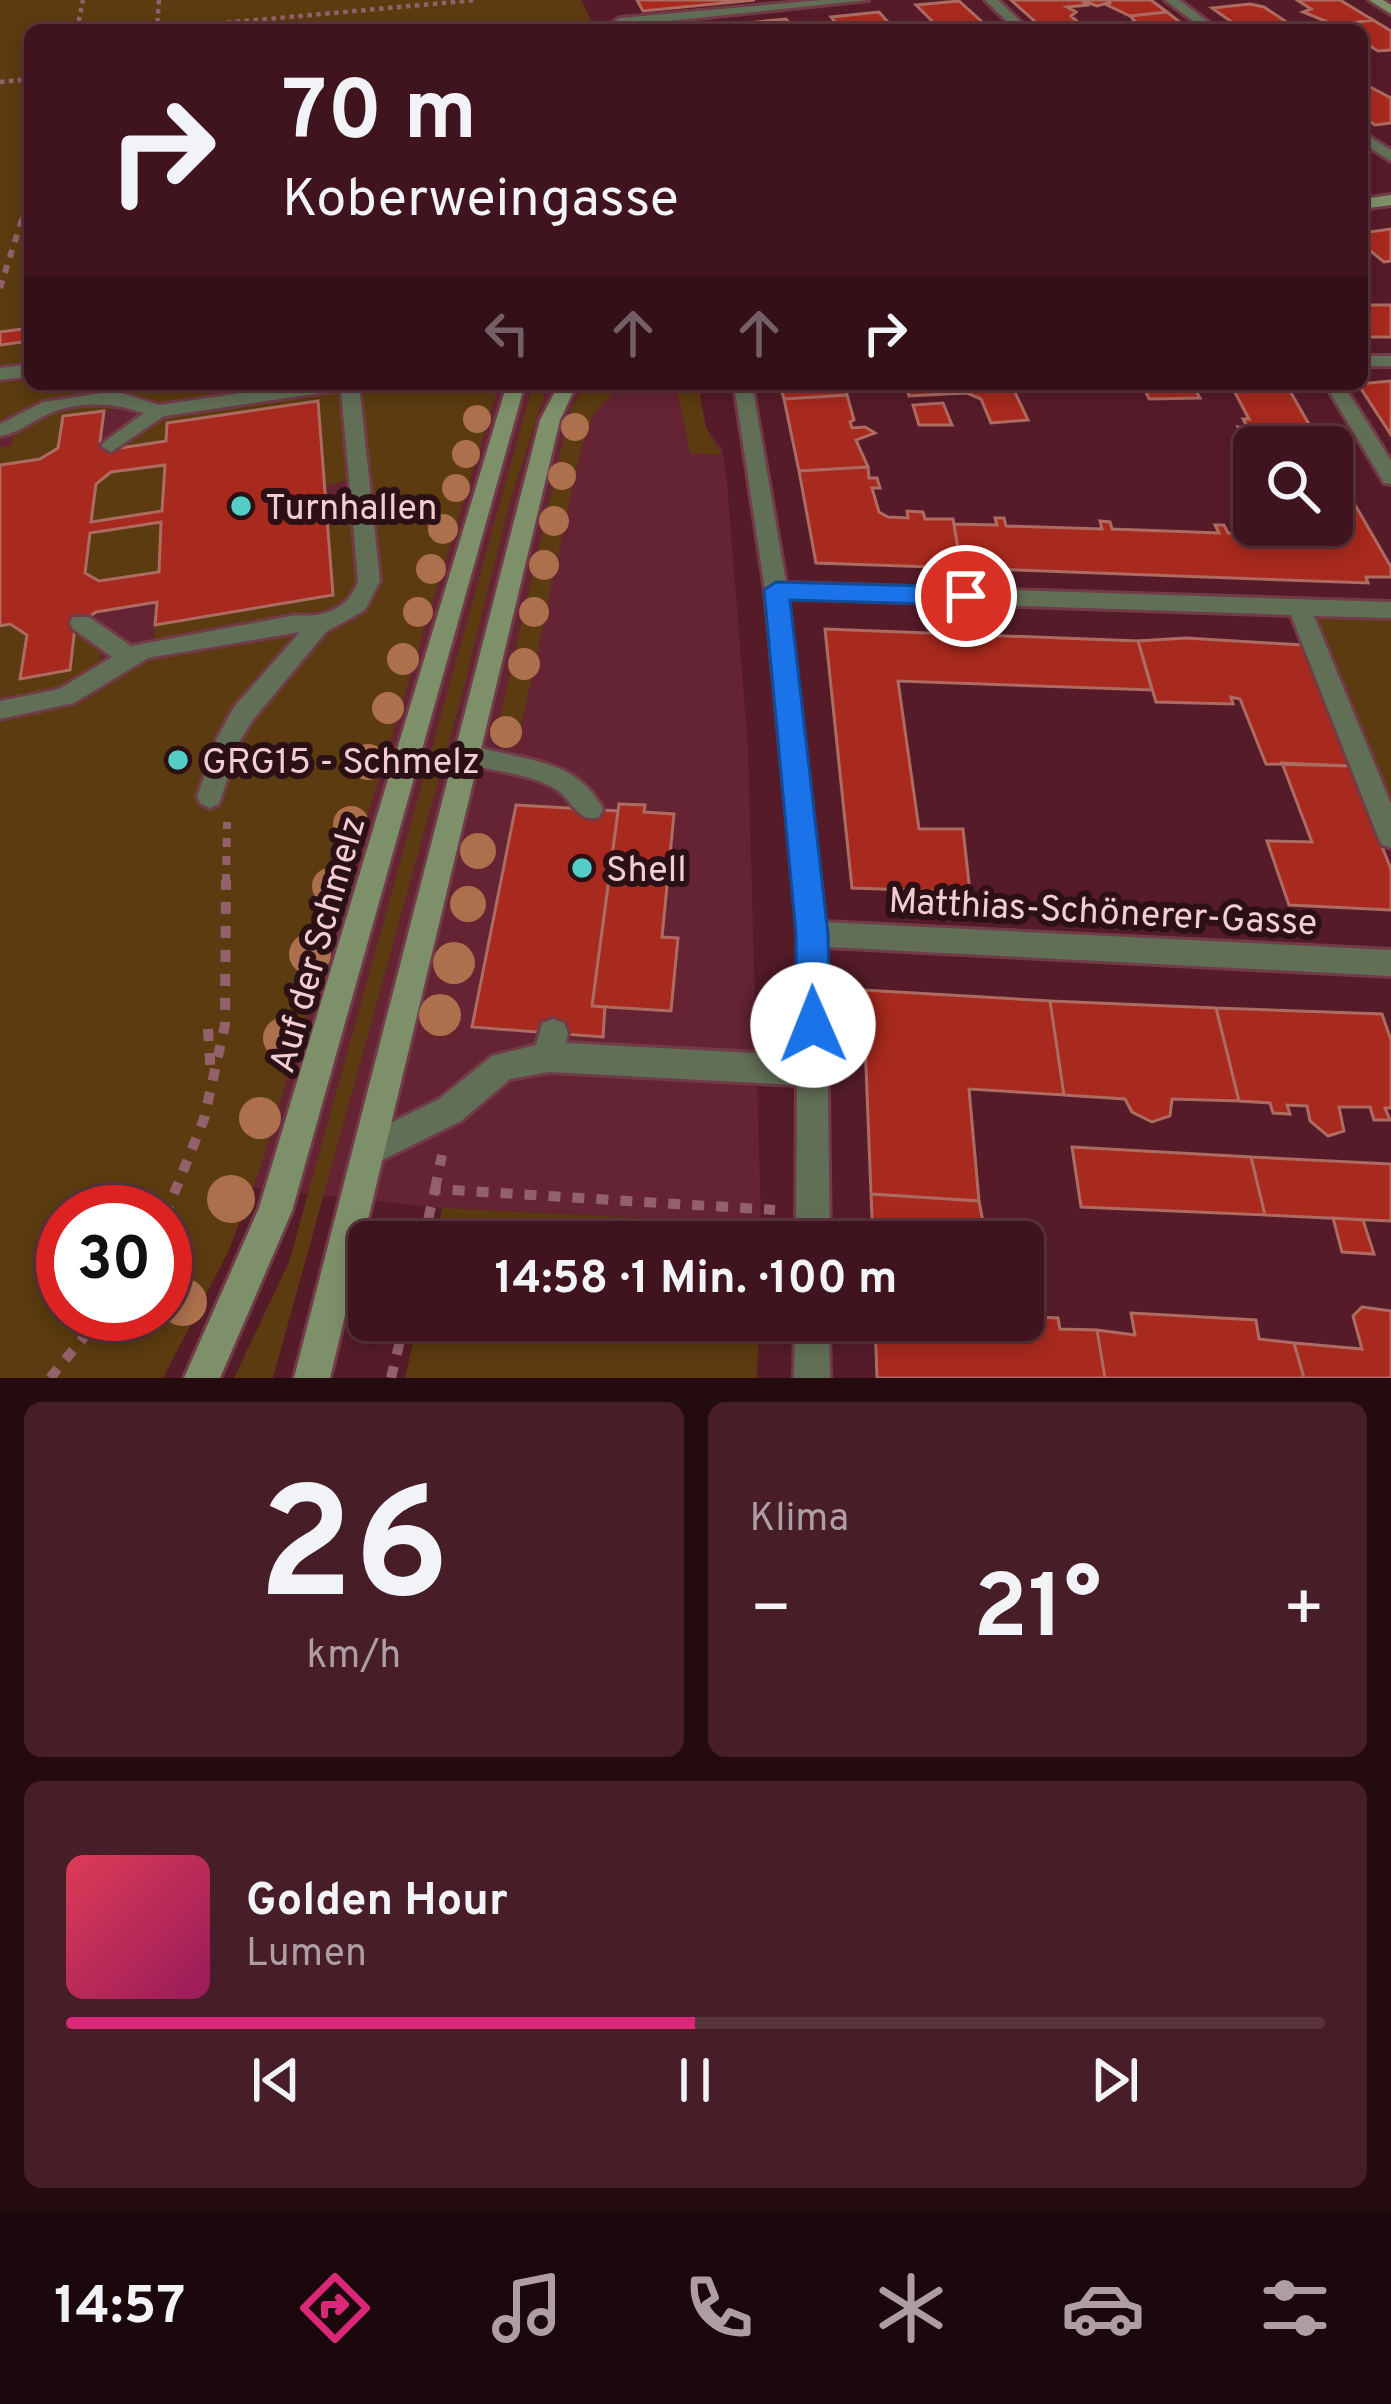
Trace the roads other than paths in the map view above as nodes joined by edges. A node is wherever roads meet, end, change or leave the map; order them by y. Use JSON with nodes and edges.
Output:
{"nodes":[{"id":1,"x":862,"y":0,"type":"edge"},
{"id":2,"x":991,"y":0,"type":"edge"},
{"id":3,"x":1171,"y":0,"type":"edge"},
{"id":4,"x":1375,"y":0,"type":"edge"},
{"id":5,"x":1391,"y":10,"type":"edge"},
{"id":6,"x":620,"y":21,"type":"edge"},
{"id":7,"x":1017,"y":24,"type":"edge"},
{"id":8,"x":1205,"y":24,"type":"edge"},
{"id":9,"x":303,"y":390,"type":"edge"},
{"id":10,"x":347,"y":390,"type":"edge"},
{"id":11,"x":514,"y":390,"type":"edge"},
{"id":12,"x":565,"y":390,"type":"edge"},
{"id":13,"x":743,"y":390,"type":"edge"},
{"id":14,"x":1338,"y":390,"type":"edge"},
{"id":15,"x":158,"y":410,"type":"junction"},
{"id":16,"x":0,"y":430,"type":"edge"},
{"id":17,"x":111,"y":446,"type":"dead end"},
{"id":18,"x":1391,"y":478,"type":"edge"},
{"id":19,"x":776,"y":590,"type":"junction"},
{"id":20,"x":1299,"y":607,"type":"junction"},
{"id":21,"x":1391,"y":610,"type":"edge"},
{"id":22,"x":81,"y":623,"type":"dead end"},
{"id":23,"x":318,"y":626,"type":"junction"},
{"id":24,"x":128,"y":656,"type":"junction"},
{"id":25,"x":0,"y":710,"type":"edge"},
{"id":26,"x":468,"y":754,"type":"junction"},
{"id":27,"x":209,"y":797,"type":"dead end"},
{"id":28,"x":590,"y":809,"type":"dead end"},
{"id":29,"x":1391,"y":837,"type":"edge"},
{"id":30,"x":812,"y":934,"type":"junction"},
{"id":31,"x":1391,"y":963,"type":"edge"},
{"id":32,"x":814,"y":1071,"type":"junction"},
{"id":33,"x":371,"y":1149,"type":"junction"},
{"id":34,"x":813,"y":1221,"type":"edge"},
{"id":35,"x":812,"y":1341,"type":"edge"},
{"id":36,"x":202,"y":1378,"type":"edge"},
{"id":37,"x":312,"y":1378,"type":"edge"},
{"id":38,"x":812,"y":1378,"type":"edge"}],
"edges":[{"from":1,"to":6,"type":"street"},
{"from":2,"to":7,"type":"street"},
{"from":3,"to":8,"type":"street"},
{"from":4,"to":5,"type":"main road"},
{"from":9,"to":15,"type":"street"},
{"from":10,"to":23,"type":"street"},
{"from":11,"to":36,"type":"main road","name":"Auf der Schmelz"},
{"from":12,"to":26,"type":"main road"},
{"from":13,"to":19,"type":"street"},
{"from":14,"to":18,"type":"street"},
{"from":15,"to":16,"type":"street"},
{"from":15,"to":17,"type":"street"},
{"from":19,"to":20,"type":"street"},
{"from":19,"to":30,"type":"street"},
{"from":20,"to":21,"type":"street"},
{"from":20,"to":29,"type":"street"},
{"from":22,"to":24,"type":"street"},
{"from":23,"to":24,"type":"street"},
{"from":23,"to":27,"type":"street"},
{"from":24,"to":25,"type":"street"},
{"from":26,"to":28,"type":"street"},
{"from":26,"to":33,"type":"main road"},
{"from":30,"to":31,"type":"street","name":"Matthias-Schönerer-Gasse"},
{"from":30,"to":32,"type":"street"},
{"from":32,"to":33,"type":"street"},
{"from":32,"to":34,"type":"street"},
{"from":33,"to":37,"type":"main road"},
{"from":35,"to":38,"type":"street"}]}
